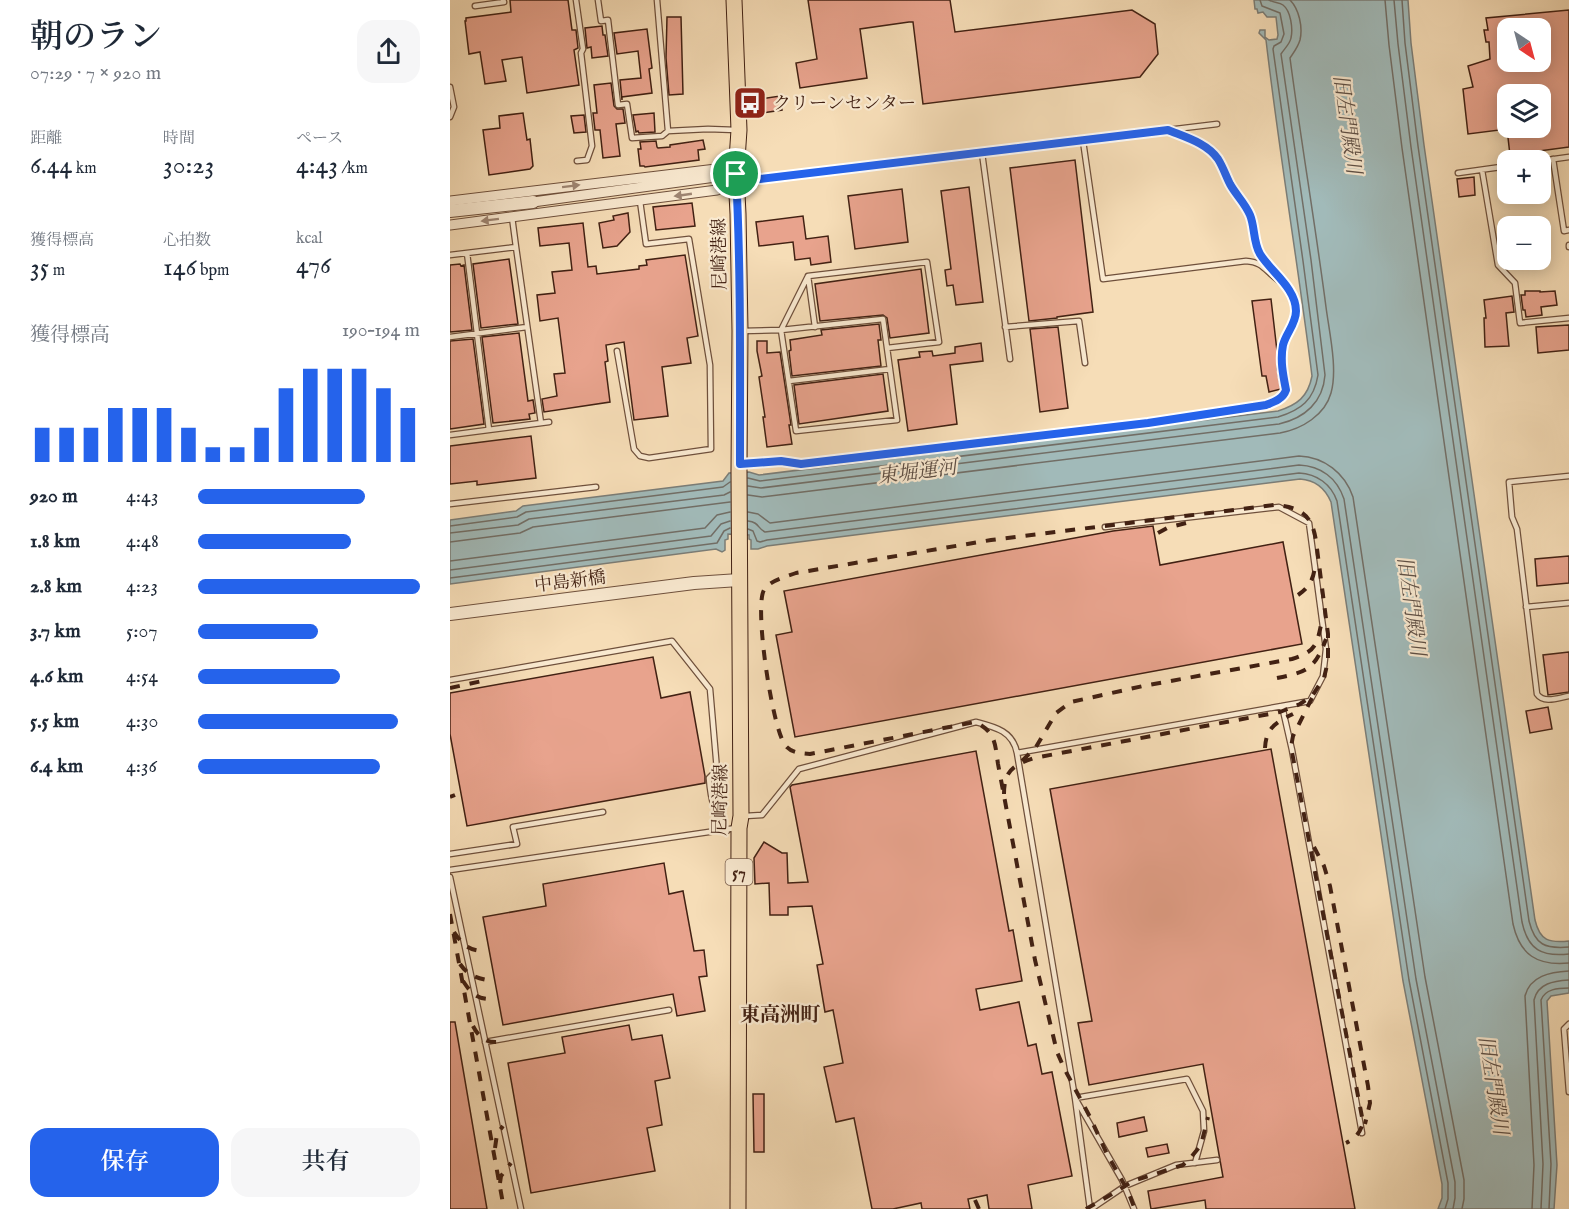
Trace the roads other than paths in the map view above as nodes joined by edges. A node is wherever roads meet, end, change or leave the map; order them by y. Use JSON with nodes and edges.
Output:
{"nodes":[{"id":1,"x":503,"y":0,"type":"edge"},
{"id":2,"x":576,"y":0,"type":"edge"},
{"id":3,"x":598,"y":0,"type":"edge"},
{"id":4,"x":657,"y":0,"type":"edge"},
{"id":5,"x":734,"y":0,"type":"edge"},
{"id":6,"x":475,"y":6,"type":"dead end"},
{"id":7,"x":450,"y":87,"type":"edge"},
{"id":8,"x":450,"y":117,"type":"edge"},
{"id":9,"x":1218,"y":124,"type":"dead end"},
{"id":10,"x":739,"y":130,"type":"junction"},
{"id":11,"x":1168,"y":130,"type":"junction"},
{"id":12,"x":668,"y":131,"type":"junction"},
{"id":13,"x":1083,"y":141,"type":"junction"},
{"id":14,"x":982,"y":153,"type":"junction"},
{"id":15,"x":1569,"y":157,"type":"edge"},
{"id":16,"x":1553,"y":159,"type":"joint"},
{"id":17,"x":577,"y":161,"type":"dead end"},
{"id":18,"x":1497,"y":168,"type":"edge"},
{"id":19,"x":1482,"y":170,"type":"junction"},
{"id":20,"x":736,"y":174,"type":"junction"},
{"id":21,"x":1458,"y":174,"type":"dead end"},
{"id":22,"x":450,"y":201,"type":"edge"},
{"id":23,"x":640,"y":201,"type":"junction"},
{"id":24,"x":533,"y":202,"type":"joint"},
{"id":25,"x":450,"y":211,"type":"edge"},
{"id":26,"x":512,"y":217,"type":"junction"},
{"id":27,"x":450,"y":225,"type":"edge"},
{"id":28,"x":1569,"y":230,"type":"edge"},
{"id":29,"x":516,"y":247,"type":"junction"},
{"id":30,"x":467,"y":253,"type":"junction"},
{"id":31,"x":450,"y":255,"type":"edge"},
{"id":32,"x":808,"y":276,"type":"junction"},
{"id":33,"x":1283,"y":284,"type":"junction"},
{"id":34,"x":1569,"y":318,"type":"edge"},
{"id":35,"x":527,"y":327,"type":"junction"},
{"id":36,"x":815,"y":327,"type":"junction"},
{"id":37,"x":1005,"y":327,"type":"junction"},
{"id":38,"x":781,"y":330,"type":"junction"},
{"id":39,"x":740,"y":331,"type":"junction"},
{"id":40,"x":477,"y":333,"type":"junction"},
{"id":41,"x":450,"y":337,"type":"edge"},
{"id":42,"x":887,"y":348,"type":"junction"},
{"id":43,"x":617,"y":351,"type":"dead end"},
{"id":44,"x":1010,"y":359,"type":"dead end"},
{"id":45,"x":1085,"y":363,"type":"dead end"},
{"id":46,"x":890,"y":369,"type":"junction"},
{"id":47,"x":789,"y":381,"type":"junction"},
{"id":48,"x":549,"y":422,"type":"dead end"},
{"id":49,"x":541,"y":423,"type":"junction"},
{"id":50,"x":489,"y":430,"type":"junction"},
{"id":51,"x":450,"y":435,"type":"edge"},
{"id":52,"x":739,"y":467,"type":"junction"},
{"id":53,"x":1569,"y":476,"type":"edge"},
{"id":54,"x":596,"y":487,"type":"dead end"},
{"id":55,"x":450,"y":504,"type":"edge"},
{"id":56,"x":1105,"y":527,"type":"dead end"},
{"id":57,"x":739,"y":580,"type":"junction"},
{"id":58,"x":1569,"y":603,"type":"edge"},
{"id":59,"x":1526,"y":608,"type":"junction"},
{"id":60,"x":450,"y":614,"type":"edge"},
{"id":61,"x":450,"y":680,"type":"edge"},
{"id":62,"x":1569,"y":696,"type":"edge"},
{"id":63,"x":1282,"y":706,"type":"junction"},
{"id":64,"x":1017,"y":753,"type":"junction"},
{"id":65,"x":603,"y":812,"type":"dead end"},
{"id":66,"x":736,"y":825,"type":"junction"},
{"id":67,"x":450,"y":854,"type":"edge"},
{"id":68,"x":450,"y":870,"type":"edge"},
{"id":69,"x":450,"y":877,"type":"edge"},
{"id":70,"x":669,"y":1010,"type":"dead end"},
{"id":71,"x":1569,"y":1024,"type":"edge"},
{"id":72,"x":485,"y":1042,"type":"junction"},
{"id":73,"x":1569,"y":1092,"type":"edge"},
{"id":74,"x":1075,"y":1098,"type":"junction"},
{"id":75,"x":1362,"y":1133,"type":"dead end"},
{"id":76,"x":1217,"y":1160,"type":"dead end"},
{"id":77,"x":1195,"y":1163,"type":"junction"},
{"id":78,"x":1125,"y":1186,"type":"junction"},
{"id":79,"x":521,"y":1209,"type":"edge"},
{"id":80,"x":738,"y":1209,"type":"edge"},
{"id":81,"x":1090,"y":1209,"type":"edge"},
{"id":82,"x":1134,"y":1209,"type":"edge"}],
"edges":[{"from":1,"to":6,"type":"lane"},
{"from":2,"to":17,"type":"lane"},
{"from":3,"to":12,"type":"lane"},
{"from":4,"to":12,"type":"lane"},
{"from":5,"to":10,"type":"main road","name":"尼崎港線","number":"57"},
{"from":7,"to":8,"type":"lane"},
{"from":9,"to":11,"type":"lane"},
{"from":10,"to":12,"type":"lane"},
{"from":10,"to":20,"type":"main road","name":"尼崎港線","number":"57"},
{"from":11,"to":13,"type":"lane"},
{"from":11,"to":33,"type":"lane"},
{"from":13,"to":14,"type":"lane"},
{"from":13,"to":33,"type":"lane"},
{"from":14,"to":20,"type":"lane"},
{"from":14,"to":37,"type":"lane"},
{"from":15,"to":16,"type":"lane"},
{"from":16,"to":28,"type":"lane"},
{"from":18,"to":19,"type":"lane"},
{"from":19,"to":21,"type":"lane"},
{"from":19,"to":34,"type":"lane"},
{"from":22,"to":20,"type":"street","one_way":true},
{"from":20,"to":23,"type":"street","one_way":true},
{"from":20,"to":24,"type":"street"},
{"from":20,"to":39,"type":"main road","name":"尼崎港線","number":"57"},
{"from":23,"to":26,"type":"street"},
{"from":23,"to":43,"type":"lane"},
{"from":24,"to":25,"type":"street"},
{"from":26,"to":27,"type":"street","one_way":true},
{"from":26,"to":29,"type":"lane"},
{"from":29,"to":30,"type":"lane"},
{"from":29,"to":35,"type":"lane"},
{"from":30,"to":31,"type":"lane"},
{"from":30,"to":40,"type":"lane"},
{"from":32,"to":36,"type":"lane"},
{"from":32,"to":38,"type":"lane"},
{"from":32,"to":42,"type":"lane"},
{"from":33,"to":52,"type":"lane"},
{"from":35,"to":40,"type":"lane"},
{"from":35,"to":49,"type":"lane"},
{"from":36,"to":38,"type":"lane"},
{"from":36,"to":42,"type":"lane"},
{"from":37,"to":44,"type":"lane"},
{"from":37,"to":45,"type":"lane"},
{"from":38,"to":39,"type":"lane"},
{"from":38,"to":47,"type":"lane"},
{"from":39,"to":52,"type":"main road","name":"尼崎港線","number":"57"},
{"from":40,"to":41,"type":"lane"},
{"from":40,"to":50,"type":"lane"},
{"from":42,"to":46,"type":"lane"},
{"from":46,"to":47,"type":"lane"},
{"from":46,"to":47,"type":"lane"},
{"from":48,"to":49,"type":"lane"},
{"from":49,"to":50,"type":"lane"},
{"from":50,"to":51,"type":"lane"},
{"from":52,"to":57,"type":"main road","name":"尼崎港線","number":"57"},
{"from":53,"to":59,"type":"lane"},
{"from":54,"to":55,"type":"lane"},
{"from":56,"to":63,"type":"lane"},
{"from":57,"to":60,"type":"street","name":"中島新橋"},
{"from":57,"to":66,"type":"main road","name":"尼崎港線","number":"57"},
{"from":58,"to":59,"type":"lane"},
{"from":59,"to":62,"type":"lane"},
{"from":61,"to":66,"type":"lane"},
{"from":63,"to":64,"type":"lane"},
{"from":63,"to":75,"type":"lane"},
{"from":64,"to":66,"type":"lane"},
{"from":64,"to":74,"type":"lane"},
{"from":65,"to":67,"type":"lane"},
{"from":66,"to":68,"type":"lane"},
{"from":66,"to":80,"type":"main road","name":"尼崎港線","number":"57"},
{"from":69,"to":72,"type":"lane"},
{"from":70,"to":72,"type":"lane"},
{"from":71,"to":73,"type":"lane"},
{"from":72,"to":79,"type":"lane"},
{"from":74,"to":77,"type":"lane"},
{"from":74,"to":78,"type":"lane"},
{"from":74,"to":81,"type":"lane"},
{"from":76,"to":77,"type":"lane"},
{"from":77,"to":78,"type":"lane"},
{"from":78,"to":81,"type":"lane"},
{"from":78,"to":82,"type":"lane"}]}
